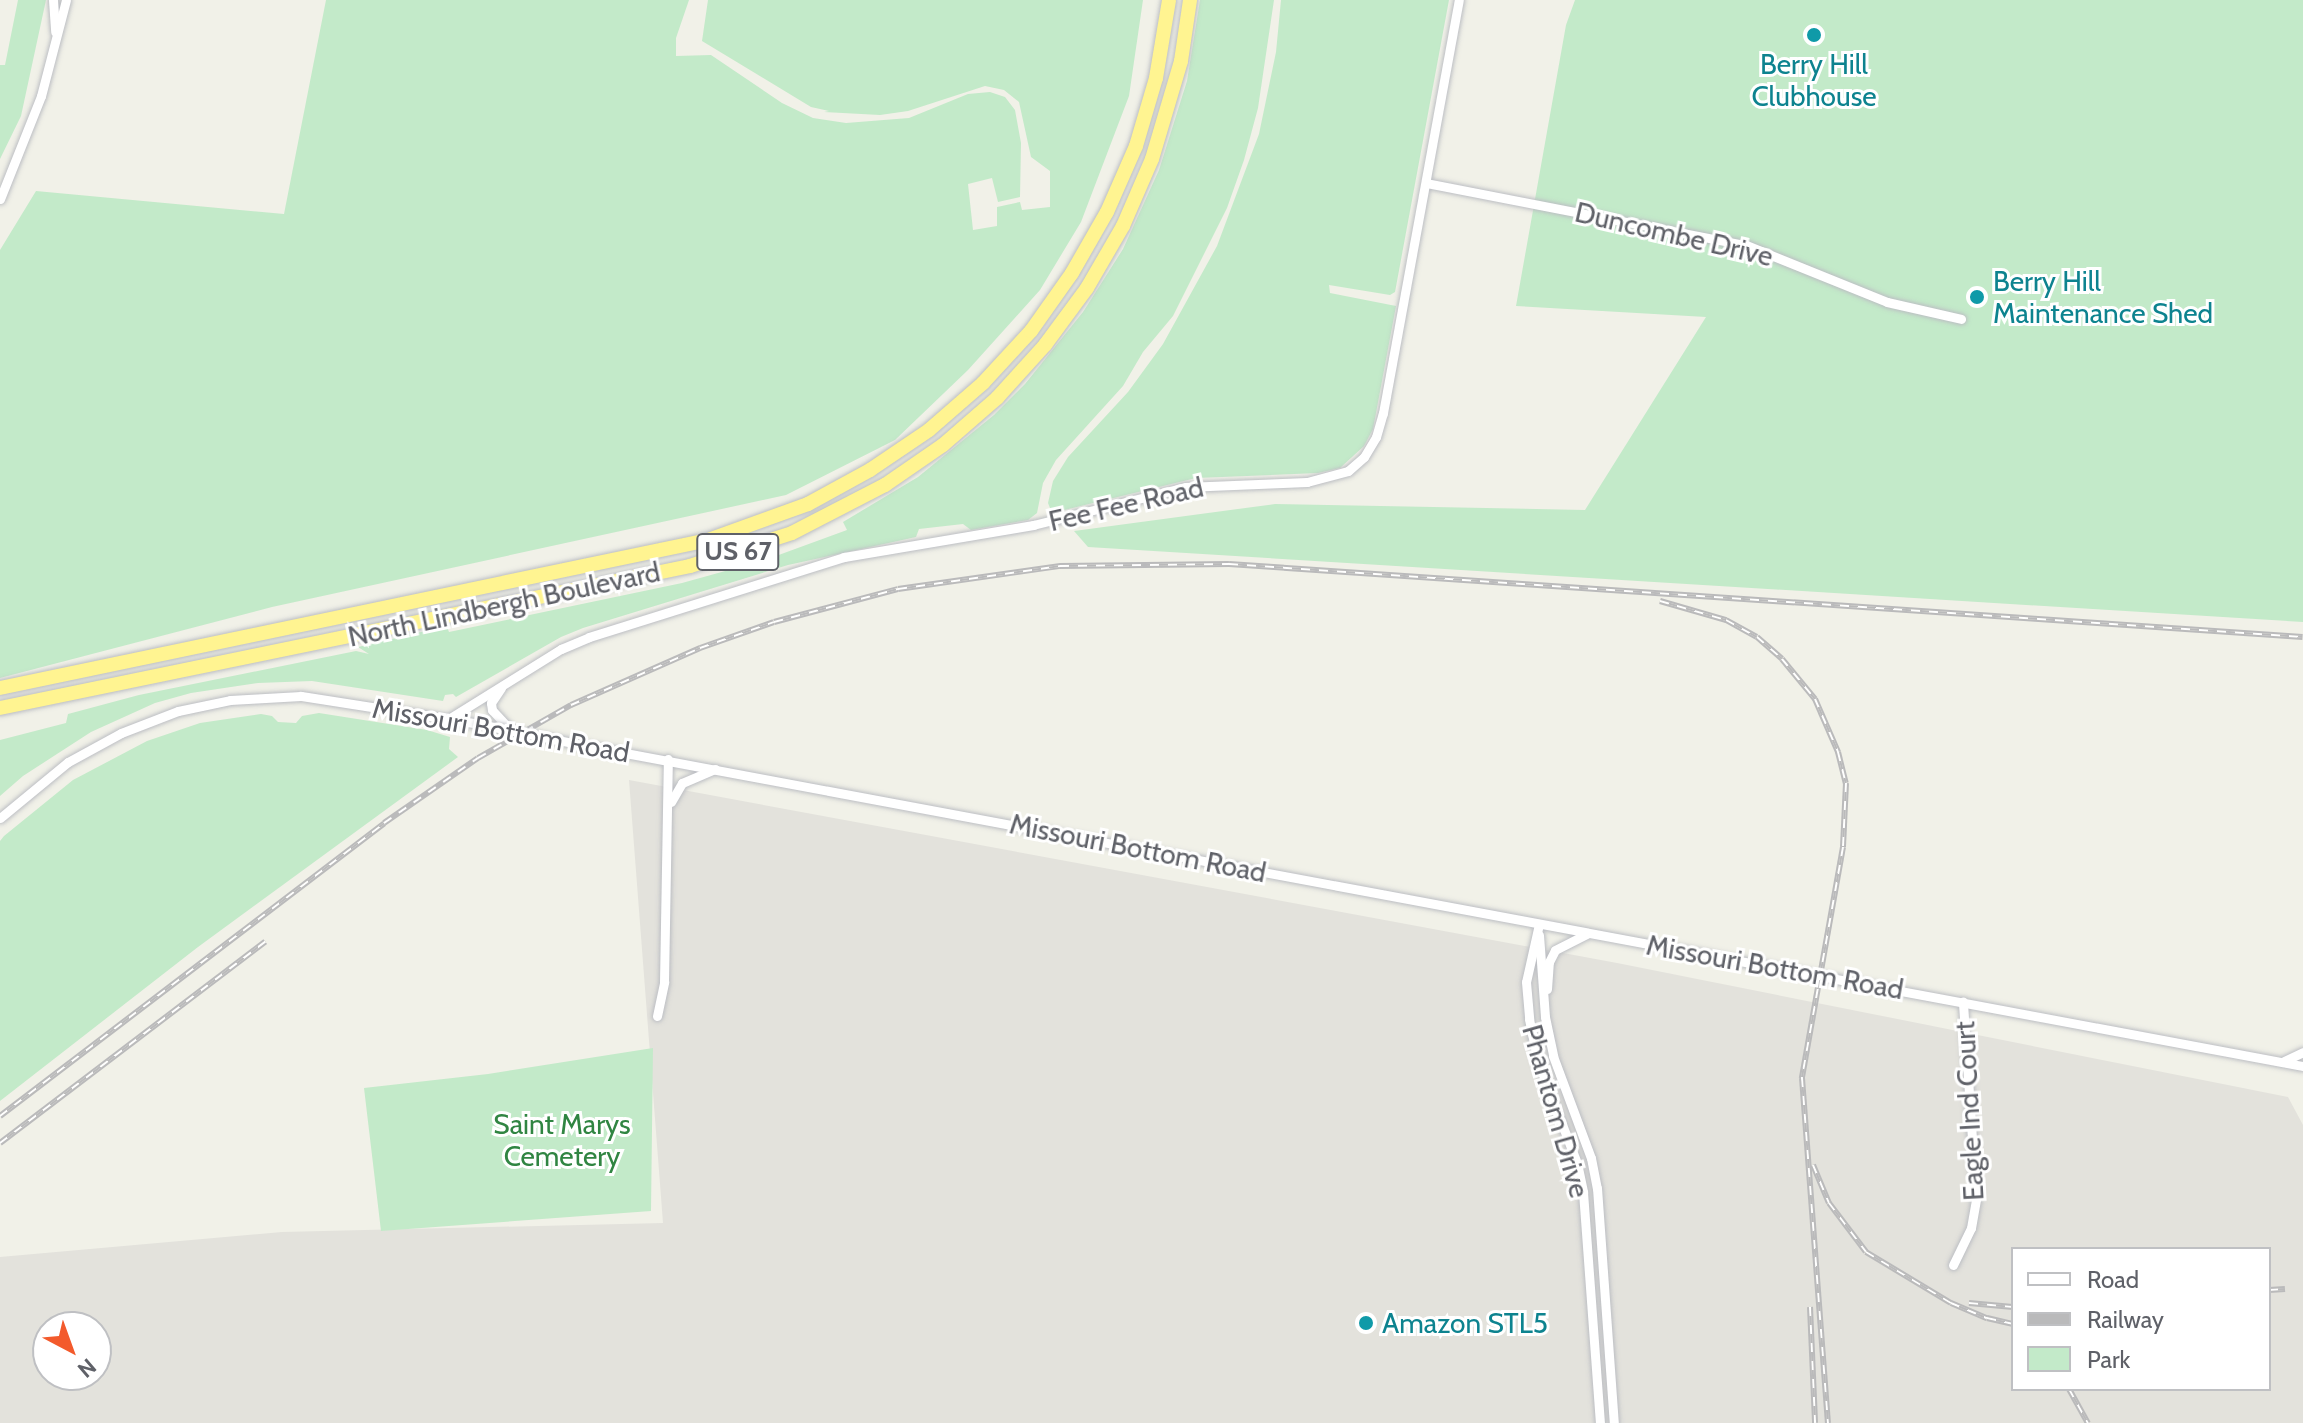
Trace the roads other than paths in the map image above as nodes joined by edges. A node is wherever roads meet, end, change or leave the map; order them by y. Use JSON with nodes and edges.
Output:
{"nodes":[{"id":1,"x":53,"y":0,"type":"edge"},
{"id":2,"x":66,"y":0,"type":"edge"},
{"id":3,"x":1169,"y":0,"type":"edge"},
{"id":4,"x":1190,"y":0,"type":"edge"},
{"id":5,"x":1459,"y":0,"type":"edge"},
{"id":6,"x":55,"y":39,"type":"junction"},
{"id":7,"x":1426,"y":183,"type":"junction"},
{"id":8,"x":0,"y":199,"type":"edge"},
{"id":9,"x":1961,"y":319,"type":"dead end"},
{"id":10,"x":509,"y":680,"type":"junction"},
{"id":11,"x":0,"y":688,"type":"edge"},
{"id":12,"x":0,"y":708,"type":"edge"},
{"id":13,"x":450,"y":718,"type":"junction"},
{"id":14,"x":510,"y":729,"type":"junction"},
{"id":15,"x":668,"y":759,"type":"junction"},
{"id":16,"x":717,"y":768,"type":"junction"},
{"id":17,"x":668,"y":809,"type":"junction"},
{"id":18,"x":0,"y":818,"type":"edge"},
{"id":19,"x":1539,"y":924,"type":"junction"},
{"id":20,"x":1588,"y":933,"type":"junction"},
{"id":21,"x":1963,"y":1001,"type":"junction"},
{"id":22,"x":1544,"y":1008,"type":"junction"},
{"id":23,"x":657,"y":1016,"type":"dead end"},
{"id":24,"x":2303,"y":1052,"type":"edge"},
{"id":25,"x":2281,"y":1062,"type":"junction"},
{"id":26,"x":2303,"y":1066,"type":"edge"},
{"id":27,"x":1953,"y":1265,"type":"dead end"},
{"id":28,"x":1600,"y":1423,"type":"edge"},
{"id":29,"x":1614,"y":1423,"type":"edge"}],
"edges":[{"from":1,"to":6,"type":"street"},
{"from":2,"to":6,"type":"street"},
{"from":3,"to":11,"type":"highway","name":"North Lindbergh Boulevard","number":"US 67"},
{"from":4,"to":12,"type":"highway","name":"North Lindbergh Boulevard","number":"US 67"},
{"from":5,"to":7,"type":"street","name":"Fee Fee Road"},
{"from":6,"to":8,"type":"street"},
{"from":7,"to":9,"type":"street","name":"Duncombe Drive"},
{"from":7,"to":10,"type":"street","name":"Fee Fee Road"},
{"from":10,"to":13,"type":"street","name":"Fee Fee Road"},
{"from":10,"to":14,"type":"street"},
{"from":13,"to":14,"type":"street","name":"Missouri Bottom Road","bridge":true},
{"from":13,"to":18,"type":"street","name":"Missouri Bottom Road"},
{"from":14,"to":15,"type":"street","name":"Missouri Bottom Road","bridge":true},
{"from":15,"to":16,"type":"street","name":"Missouri Bottom Road"},
{"from":15,"to":17,"type":"street"},
{"from":16,"to":17,"type":"street"},
{"from":16,"to":19,"type":"street","name":"Missouri Bottom Road"},
{"from":17,"to":23,"type":"street"},
{"from":19,"to":20,"type":"street","name":"Missouri Bottom Road"},
{"from":19,"to":22,"type":"street","name":"Phantom Drive"},
{"from":19,"to":28,"type":"street","name":"Phantom Drive"},
{"from":20,"to":21,"type":"street","name":"Missouri Bottom Road"},
{"from":20,"to":22,"type":"street"},
{"from":21,"to":25,"type":"street","name":"Missouri Bottom Road"},
{"from":21,"to":27,"type":"street","name":"Eagle Ind Court"},
{"from":22,"to":29,"type":"street","name":"Phantom Drive"},
{"from":24,"to":25,"type":"street"},
{"from":25,"to":26,"type":"street","name":"Missouri Bottom Road"}]}
